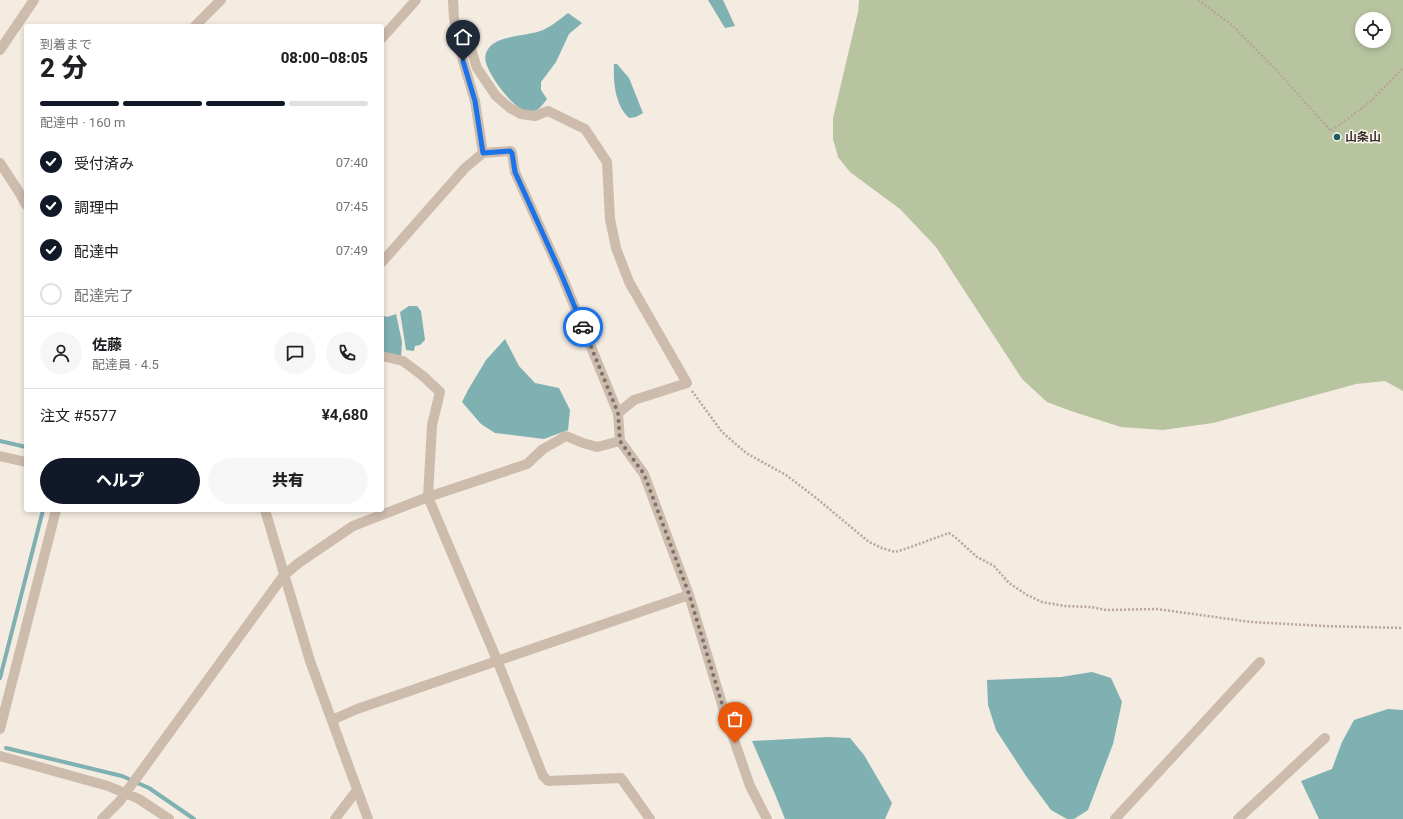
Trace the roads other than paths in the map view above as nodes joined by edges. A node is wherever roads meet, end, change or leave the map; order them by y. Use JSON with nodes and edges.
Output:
{"nodes":[{"id":1,"x":34,"y":0,"type":"edge"},
{"id":2,"x":221,"y":0,"type":"edge"},
{"id":3,"x":416,"y":0,"type":"edge"},
{"id":4,"x":453,"y":0,"type":"edge"},
{"id":5,"x":197,"y":24,"type":"edge"},
{"id":6,"x":384,"y":36,"type":"edge"},
{"id":7,"x":458,"y":38,"type":"junction"},
{"id":8,"x":0,"y":50,"type":"edge"},
{"id":9,"x":483,"y":153,"type":"junction"},
{"id":10,"x":0,"y":163,"type":"edge"},
{"id":11,"x":24,"y":199,"type":"edge"},
{"id":12,"x":384,"y":260,"type":"edge"},
{"id":13,"x":384,"y":356,"type":"edge"},
{"id":14,"x":618,"y":413,"type":"junction"},
{"id":15,"x":620,"y":441,"type":"junction"},
{"id":16,"x":0,"y":456,"type":"edge"},
{"id":17,"x":24,"y":462,"type":"edge"},
{"id":18,"x":428,"y":497,"type":"junction"},
{"id":19,"x":55,"y":512,"type":"edge"},
{"id":20,"x":266,"y":512,"type":"edge"},
{"id":21,"x":284,"y":575,"type":"junction"},
{"id":22,"x":689,"y":594,"type":"junction"},
{"id":23,"x":497,"y":660,"type":"junction"},
{"id":24,"x":1260,"y":662,"type":"dead end"},
{"id":25,"x":332,"y":720,"type":"junction"},
{"id":26,"x":0,"y":729,"type":"edge"},
{"id":27,"x":1324,"y":738,"type":"dead end"},
{"id":28,"x":0,"y":756,"type":"edge"},
{"id":29,"x":357,"y":790,"type":"junction"},
{"id":30,"x":128,"y":791,"type":"junction"},
{"id":31,"x":102,"y":819,"type":"edge"},
{"id":32,"x":169,"y":819,"type":"edge"},
{"id":33,"x":336,"y":819,"type":"edge"},
{"id":34,"x":368,"y":819,"type":"edge"},
{"id":35,"x":650,"y":819,"type":"edge"},
{"id":36,"x":767,"y":819,"type":"edge"},
{"id":37,"x":1115,"y":819,"type":"edge"},
{"id":38,"x":1238,"y":819,"type":"edge"}],
"edges":[{"from":1,"to":8,"type":"street"},
{"from":2,"to":5,"type":"street"},
{"from":3,"to":6,"type":"street"},
{"from":4,"to":7,"type":"street"},
{"from":7,"to":9,"type":"street"},
{"from":7,"to":14,"type":"street"},
{"from":9,"to":12,"type":"street"},
{"from":9,"to":14,"type":"street"},
{"from":10,"to":11,"type":"street"},
{"from":13,"to":18,"type":"street"},
{"from":14,"to":15,"type":"street"},
{"from":15,"to":18,"type":"street"},
{"from":15,"to":22,"type":"street"},
{"from":16,"to":17,"type":"street"},
{"from":18,"to":21,"type":"street"},
{"from":18,"to":23,"type":"street"},
{"from":19,"to":26,"type":"street"},
{"from":20,"to":21,"type":"street"},
{"from":21,"to":25,"type":"street"},
{"from":21,"to":30,"type":"street"},
{"from":22,"to":23,"type":"street"},
{"from":22,"to":36,"type":"street"},
{"from":23,"to":25,"type":"street"},
{"from":23,"to":35,"type":"street"},
{"from":24,"to":37,"type":"street"},
{"from":25,"to":29,"type":"street"},
{"from":27,"to":38,"type":"street"},
{"from":28,"to":30,"type":"street"},
{"from":29,"to":33,"type":"street"},
{"from":29,"to":34,"type":"street"},
{"from":30,"to":31,"type":"street"},
{"from":30,"to":32,"type":"street"}]}
